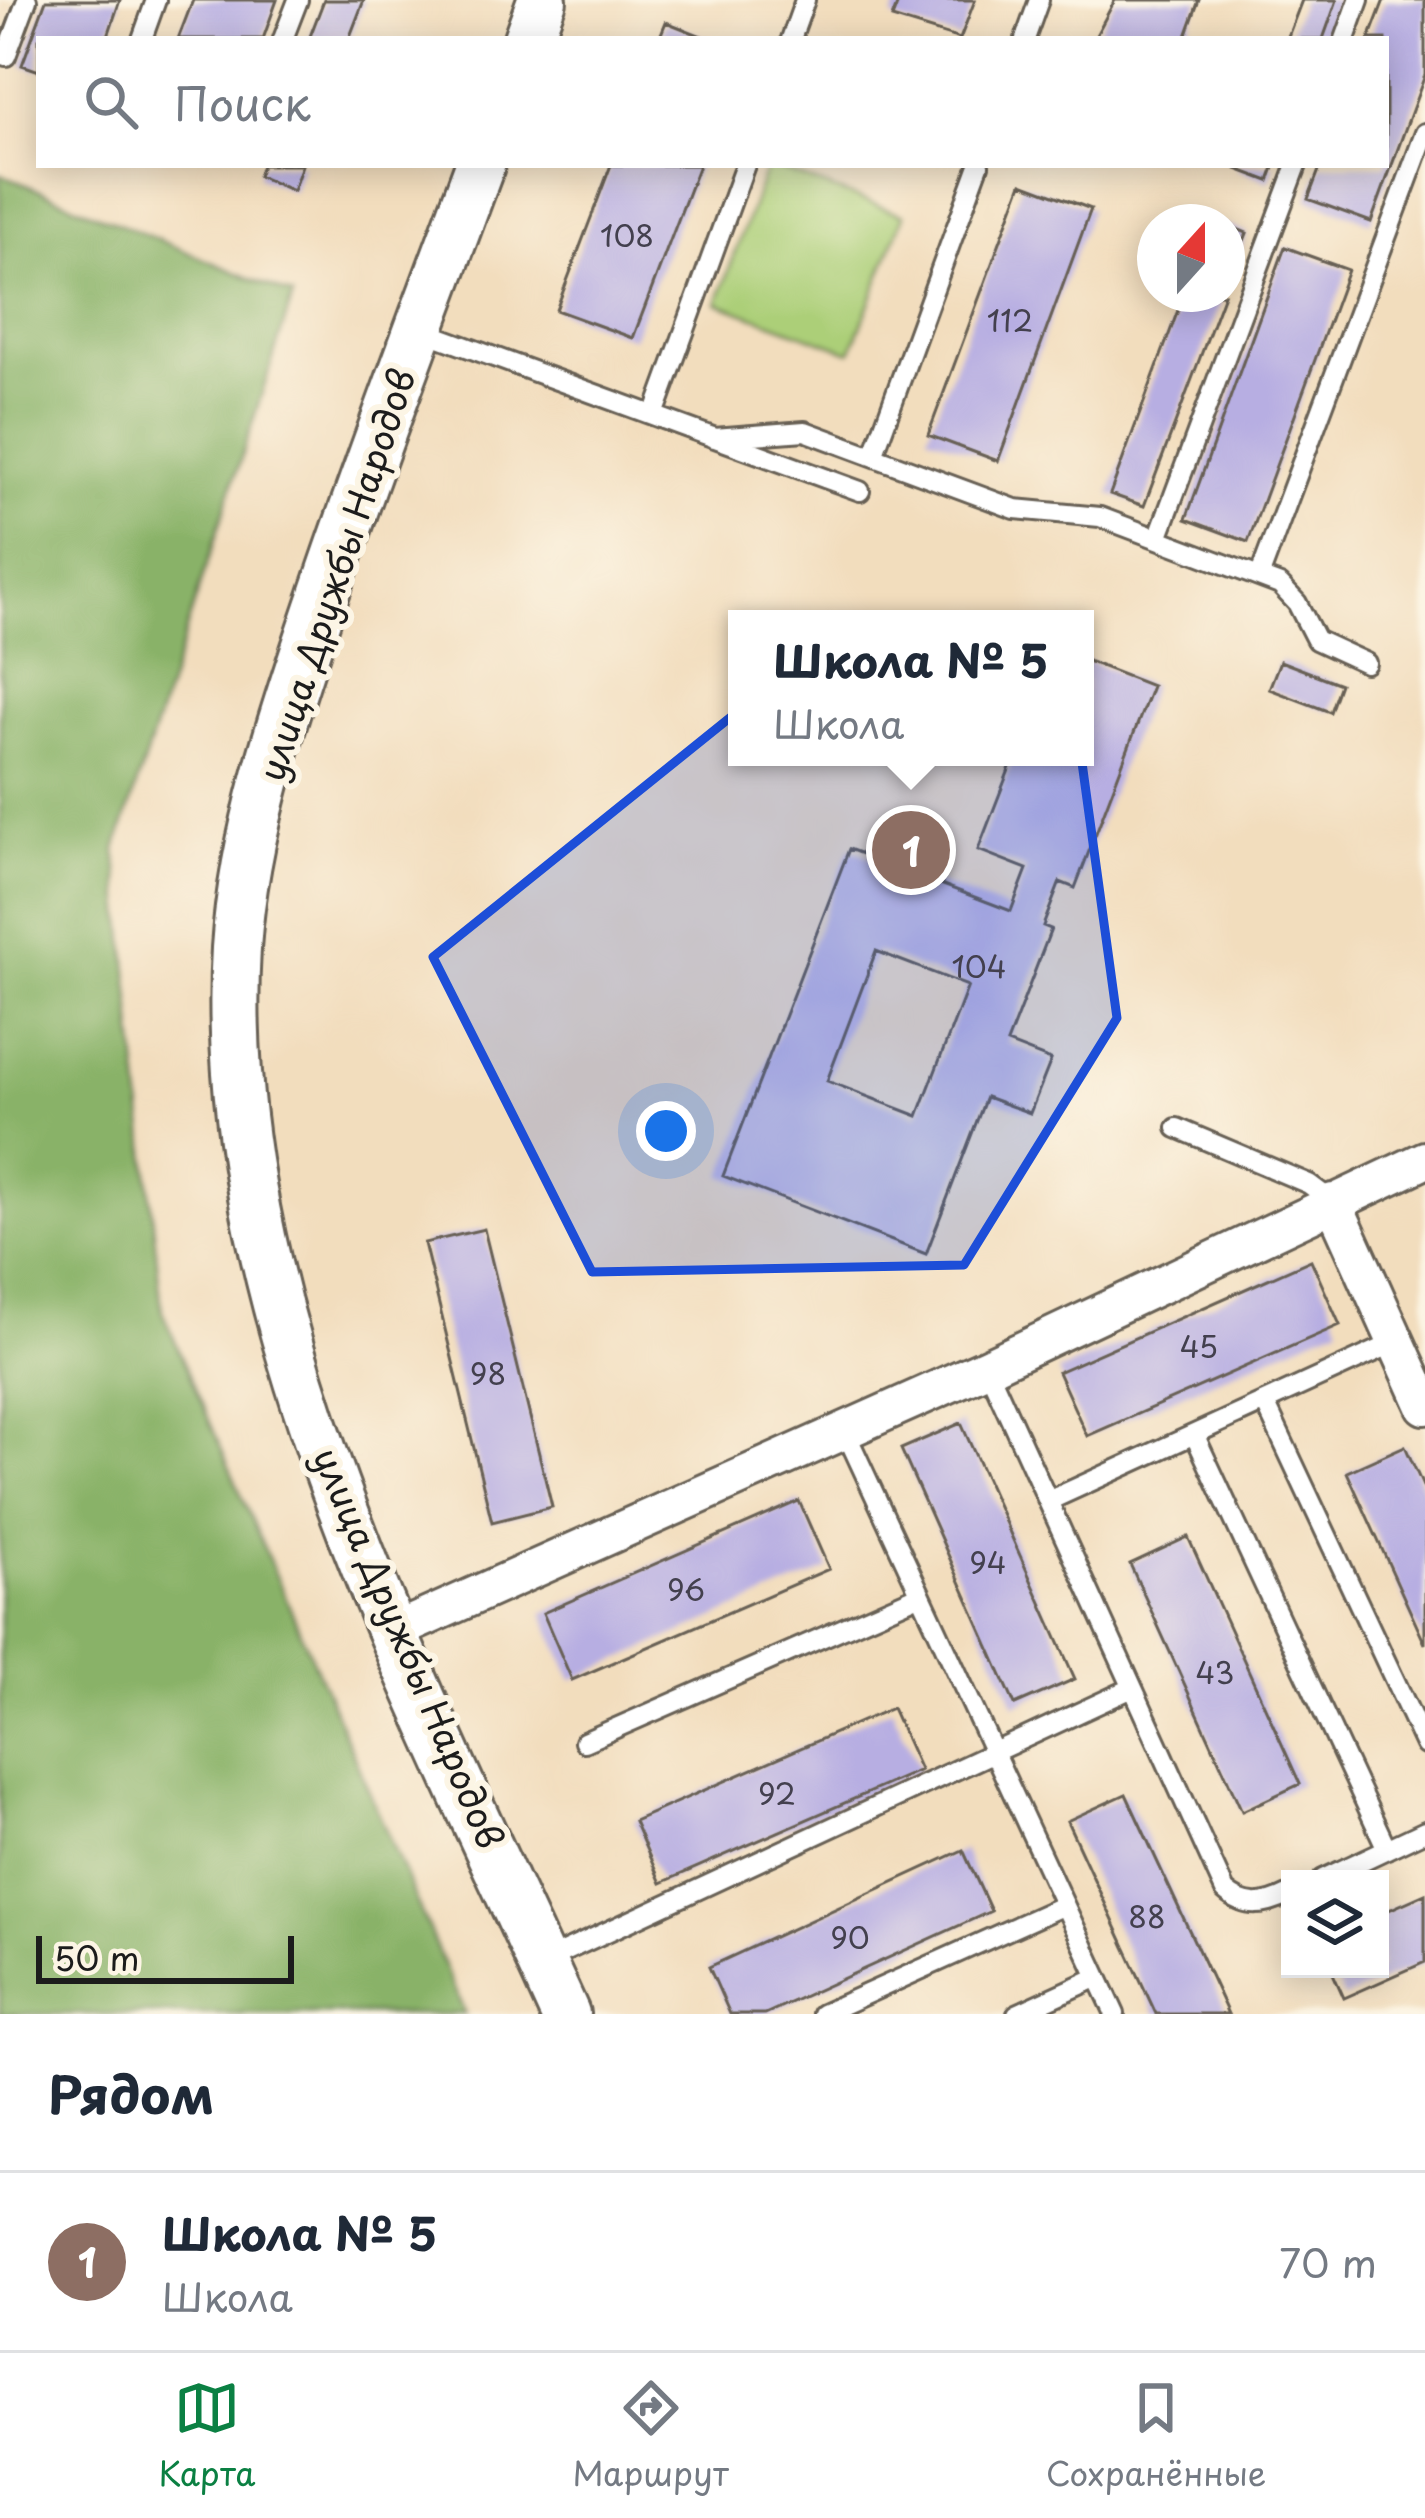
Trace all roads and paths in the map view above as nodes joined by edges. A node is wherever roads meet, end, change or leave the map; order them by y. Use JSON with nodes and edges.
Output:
{"nodes":[{"id":1,"x":26,"y":0,"type":"edge"},
{"id":2,"x":156,"y":0,"type":"edge"},
{"id":3,"x":298,"y":0,"type":"edge"},
{"id":4,"x":542,"y":0,"type":"edge"},
{"id":5,"x":805,"y":0,"type":"edge"},
{"id":6,"x":1039,"y":0,"type":"edge"},
{"id":7,"x":1359,"y":0,"type":"edge"},
{"id":8,"x":143,"y":36,"type":"edge"},
{"id":9,"x":285,"y":36,"type":"edge"},
{"id":10,"x":528,"y":36,"type":"edge"},
{"id":11,"x":792,"y":36,"type":"edge"},
{"id":12,"x":1026,"y":36,"type":"edge"},
{"id":13,"x":1346,"y":36,"type":"edge"},
{"id":14,"x":6,"y":56,"type":"dead end"},
{"id":15,"x":1425,"y":134,"type":"edge"},
{"id":16,"x":479,"y":168,"type":"edge"},
{"id":17,"x":744,"y":168,"type":"edge"},
{"id":18,"x":978,"y":168,"type":"edge"},
{"id":19,"x":1297,"y":168,"type":"edge"},
{"id":20,"x":419,"y":329,"type":"junction"},
{"id":21,"x":654,"y":415,"type":"junction"},
{"id":22,"x":714,"y":437,"type":"junction"},
{"id":23,"x":873,"y":456,"type":"junction"},
{"id":24,"x":860,"y":491,"type":"dead end"},
{"id":25,"x":1158,"y":538,"type":"junction"},
{"id":26,"x":1260,"y":575,"type":"junction"},
{"id":27,"x":1366,"y":663,"type":"dead end"},
{"id":28,"x":1177,"y":1128,"type":"dead end"},
{"id":29,"x":1425,"y":1160,"type":"edge"},
{"id":30,"x":1334,"y":1202,"type":"junction"},
{"id":31,"x":1396,"y":1342,"type":"junction"},
{"id":32,"x":987,"y":1367,"type":"junction"},
{"id":33,"x":1265,"y":1403,"type":"junction"},
{"id":34,"x":1425,"y":1406,"type":"edge"},
{"id":35,"x":845,"y":1431,"type":"junction"},
{"id":36,"x":1195,"y":1436,"type":"junction"},
{"id":37,"x":1048,"y":1501,"type":"junction"},
{"id":38,"x":919,"y":1595,"type":"junction"},
{"id":39,"x":393,"y":1632,"type":"junction"},
{"id":40,"x":1130,"y":1689,"type":"junction"},
{"id":41,"x":584,"y":1742,"type":"dead end"},
{"id":42,"x":1425,"y":1745,"type":"edge"},
{"id":43,"x":993,"y":1753,"type":"junction"},
{"id":44,"x":1425,"y":1831,"type":"edge"},
{"id":45,"x":1387,"y":1849,"type":"junction"},
{"id":46,"x":1342,"y":1870,"type":"edge"},
{"id":47,"x":1281,"y":1897,"type":"edge"},
{"id":48,"x":1064,"y":1905,"type":"junction"},
{"id":49,"x":542,"y":1962,"type":"junction"},
{"id":50,"x":1098,"y":1977,"type":"junction"},
{"id":51,"x":565,"y":2014,"type":"edge"},
{"id":52,"x":822,"y":2014,"type":"edge"},
{"id":53,"x":1016,"y":2014,"type":"edge"},
{"id":54,"x":1115,"y":2014,"type":"edge"}],
"edges":[{"from":1,"to":14,"type":"lane"},
{"from":2,"to":8,"type":"lane"},
{"from":3,"to":9,"type":"lane"},
{"from":4,"to":10,"type":"street"},
{"from":5,"to":11,"type":"lane"},
{"from":6,"to":12,"type":"lane"},
{"from":7,"to":13,"type":"lane"},
{"from":15,"to":26,"type":"lane"},
{"from":16,"to":20,"type":"street","name":"улица Дружбы Народов"},
{"from":17,"to":21,"type":"lane"},
{"from":18,"to":23,"type":"lane"},
{"from":19,"to":25,"type":"lane"},
{"from":20,"to":21,"type":"lane"},
{"from":20,"to":39,"type":"street","name":"улица Дружбы Народов"},
{"from":21,"to":22,"type":"lane"},
{"from":22,"to":23,"type":"lane"},
{"from":22,"to":24,"type":"lane"},
{"from":23,"to":25,"type":"lane"},
{"from":25,"to":26,"type":"lane"},
{"from":26,"to":27,"type":"lane"},
{"from":28,"to":30,"type":"lane"},
{"from":29,"to":30,"type":"street"},
{"from":30,"to":31,"type":"street"},
{"from":30,"to":32,"type":"street"},
{"from":31,"to":33,"type":"lane"},
{"from":31,"to":34,"type":"street"},
{"from":32,"to":35,"type":"street"},
{"from":32,"to":37,"type":"lane"},
{"from":33,"to":36,"type":"lane"},
{"from":33,"to":42,"type":"lane"},
{"from":35,"to":38,"type":"lane"},
{"from":35,"to":39,"type":"street"},
{"from":36,"to":37,"type":"lane"},
{"from":36,"to":45,"type":"lane"},
{"from":37,"to":40,"type":"lane"},
{"from":38,"to":41,"type":"lane"},
{"from":38,"to":43,"type":"lane"},
{"from":39,"to":49,"type":"street","name":"улица Дружбы Народов"},
{"from":40,"to":43,"type":"lane"},
{"from":40,"to":47,"type":"lane"},
{"from":43,"to":48,"type":"lane"},
{"from":43,"to":49,"type":"lane"},
{"from":44,"to":45,"type":"lane"},
{"from":45,"to":46,"type":"lane"},
{"from":48,"to":50,"type":"lane"},
{"from":48,"to":52,"type":"lane"},
{"from":49,"to":51,"type":"street","name":"улица Дружбы Народов"},
{"from":50,"to":53,"type":"lane"},
{"from":50,"to":54,"type":"lane"}]}
